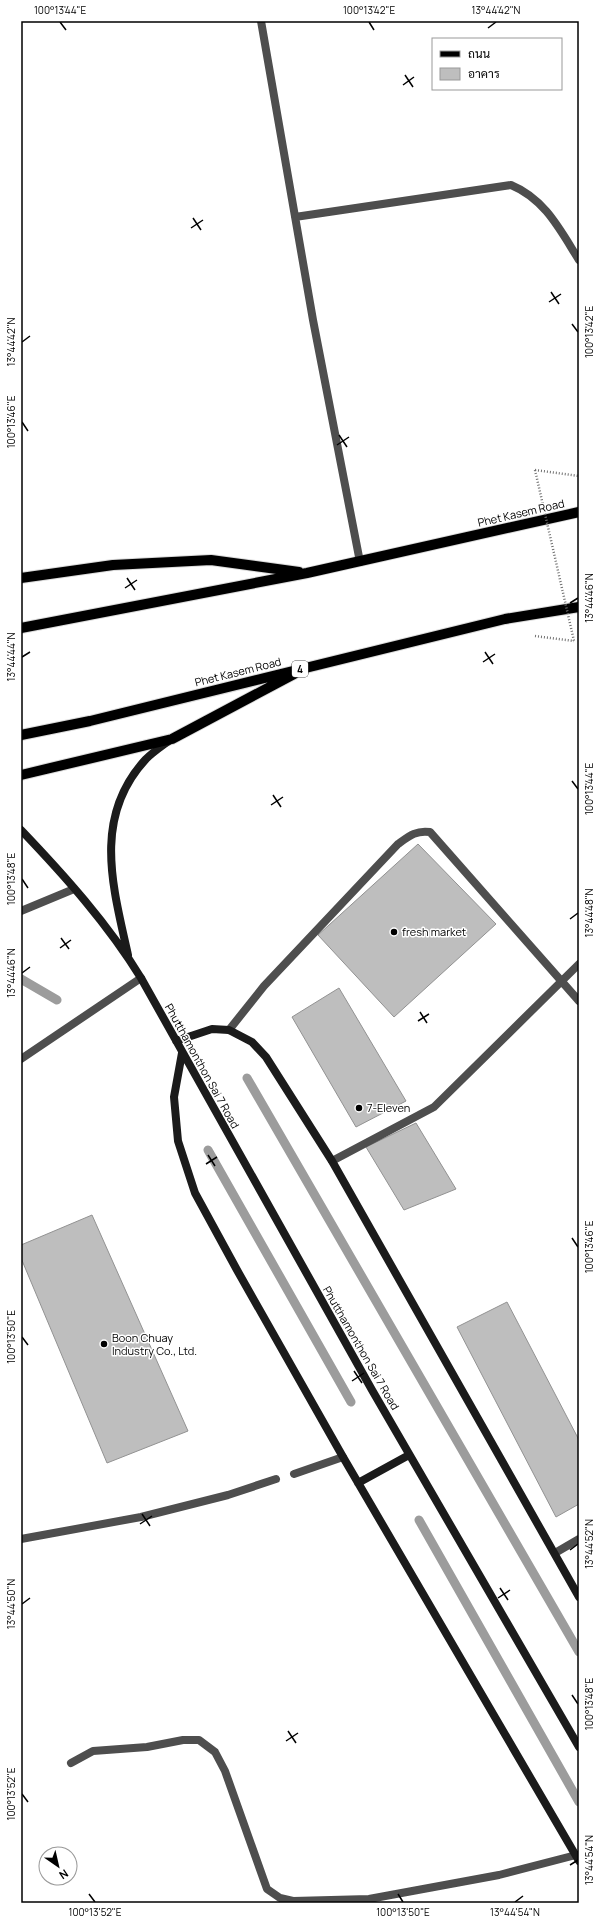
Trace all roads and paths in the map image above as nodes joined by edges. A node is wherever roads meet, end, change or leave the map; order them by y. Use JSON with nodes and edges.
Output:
{"nodes":[{"id":1,"x":261,"y":21,"type":"edge"},
{"id":2,"x":295,"y":216,"type":"junction"},
{"id":3,"x":579,"y":260,"type":"edge"},
{"id":4,"x":579,"y":476,"type":"edge"},
{"id":5,"x":579,"y":512,"type":"edge"},
{"id":6,"x":360,"y":562,"type":"junction"},
{"id":7,"x":307,"y":574,"type":"junction"},
{"id":8,"x":21,"y":578,"type":"edge"},
{"id":9,"x":579,"y":606,"type":"edge"},
{"id":10,"x":21,"y":628,"type":"edge"},
{"id":11,"x":574,"y":641,"type":"dead end"},
{"id":12,"x":309,"y":667,"type":"junction"},
{"id":13,"x":21,"y":736,"type":"edge"},
{"id":14,"x":172,"y":739,"type":"junction"},
{"id":15,"x":21,"y":775,"type":"edge"},
{"id":16,"x":21,"y":830,"type":"edge"},
{"id":17,"x":74,"y":889,"type":"junction"},
{"id":18,"x":21,"y":911,"type":"edge"},
{"id":19,"x":128,"y":957,"type":"junction"},
{"id":20,"x":579,"y":964,"type":"edge"},
{"id":21,"x":141,"y":978,"type":"junction"},
{"id":22,"x":561,"y":981,"type":"junction"},
{"id":23,"x":579,"y":1001,"type":"edge"},
{"id":24,"x":229,"y":1030,"type":"junction"},
{"id":25,"x":176,"y":1041,"type":"junction"},
{"id":26,"x":182,"y":1053,"type":"junction"},
{"id":27,"x":21,"y":1059,"type":"edge"},
{"id":28,"x":332,"y":1161,"type":"junction"},
{"id":29,"x":409,"y":1455,"type":"junction"},
{"id":30,"x":343,"y":1457,"type":"junction"},
{"id":31,"x":294,"y":1474,"type":"dead end"},
{"id":32,"x":276,"y":1479,"type":"dead end"},
{"id":33,"x":358,"y":1483,"type":"junction"},
{"id":34,"x":21,"y":1539,"type":"edge"},
{"id":35,"x":579,"y":1539,"type":"edge"},
{"id":36,"x":555,"y":1552,"type":"junction"},
{"id":37,"x":579,"y":1597,"type":"edge"},
{"id":38,"x":579,"y":1747,"type":"edge"},
{"id":39,"x":71,"y":1763,"type":"dead end"},
{"id":40,"x":577,"y":1858,"type":"edge"}],
"edges":[{"from":1,"to":2,"type":"street"},
{"from":2,"to":3,"type":"street"},
{"from":2,"to":6,"type":"street"},
{"from":4,"to":11,"type":"path","bridge":true},
{"from":5,"to":6,"type":"main road","name":"Phet Kasem Road"},
{"from":6,"to":7,"type":"main road","name":"Phet Kasem Road"},
{"from":7,"to":8,"type":"main road"},
{"from":7,"to":10,"type":"main road","name":"Phet Kasem Road"},
{"from":9,"to":12,"type":"main road","name":"Phet Kasem Road","number":"4"},
{"from":12,"to":13,"type":"main road","name":"Phet Kasem Road","number":"4"},
{"from":12,"to":14,"type":"main road"},
{"from":14,"to":15,"type":"main road"},
{"from":14,"to":19,"type":"main road","name":"Phutthamonthon Sai 7 Road"},
{"from":16,"to":17,"type":"main road","name":"Phutthamonthon Sai 7 Road"},
{"from":17,"to":18,"type":"street"},
{"from":17,"to":19,"type":"main road","name":"Phutthamonthon Sai 7 Road"},
{"from":19,"to":21,"type":"main road","name":"Phutthamonthon Sai 7 Road"},
{"from":20,"to":22,"type":"street"},
{"from":21,"to":25,"type":"main road","name":"Phutthamonthon Sai 7 Road"},
{"from":21,"to":27,"type":"street"},
{"from":22,"to":23,"type":"street"},
{"from":22,"to":24,"type":"street"},
{"from":22,"to":28,"type":"street"},
{"from":24,"to":25,"type":"main road"},
{"from":24,"to":28,"type":"main road"},
{"from":25,"to":26,"type":"main road","name":"Phutthamonthon Sai 7 Road"},
{"from":26,"to":29,"type":"main road","name":"Phutthamonthon Sai 7 Road"},
{"from":26,"to":30,"type":"main road"},
{"from":28,"to":36,"type":"main road"},
{"from":29,"to":33,"type":"main road"},
{"from":29,"to":38,"type":"main road","name":"Phutthamonthon Sai 7 Road"},
{"from":30,"to":31,"type":"street"},
{"from":30,"to":33,"type":"main road"},
{"from":32,"to":34,"type":"street"},
{"from":33,"to":40,"type":"main road"},
{"from":35,"to":36,"type":"street"},
{"from":36,"to":37,"type":"main road"},
{"from":39,"to":40,"type":"street"}]}
